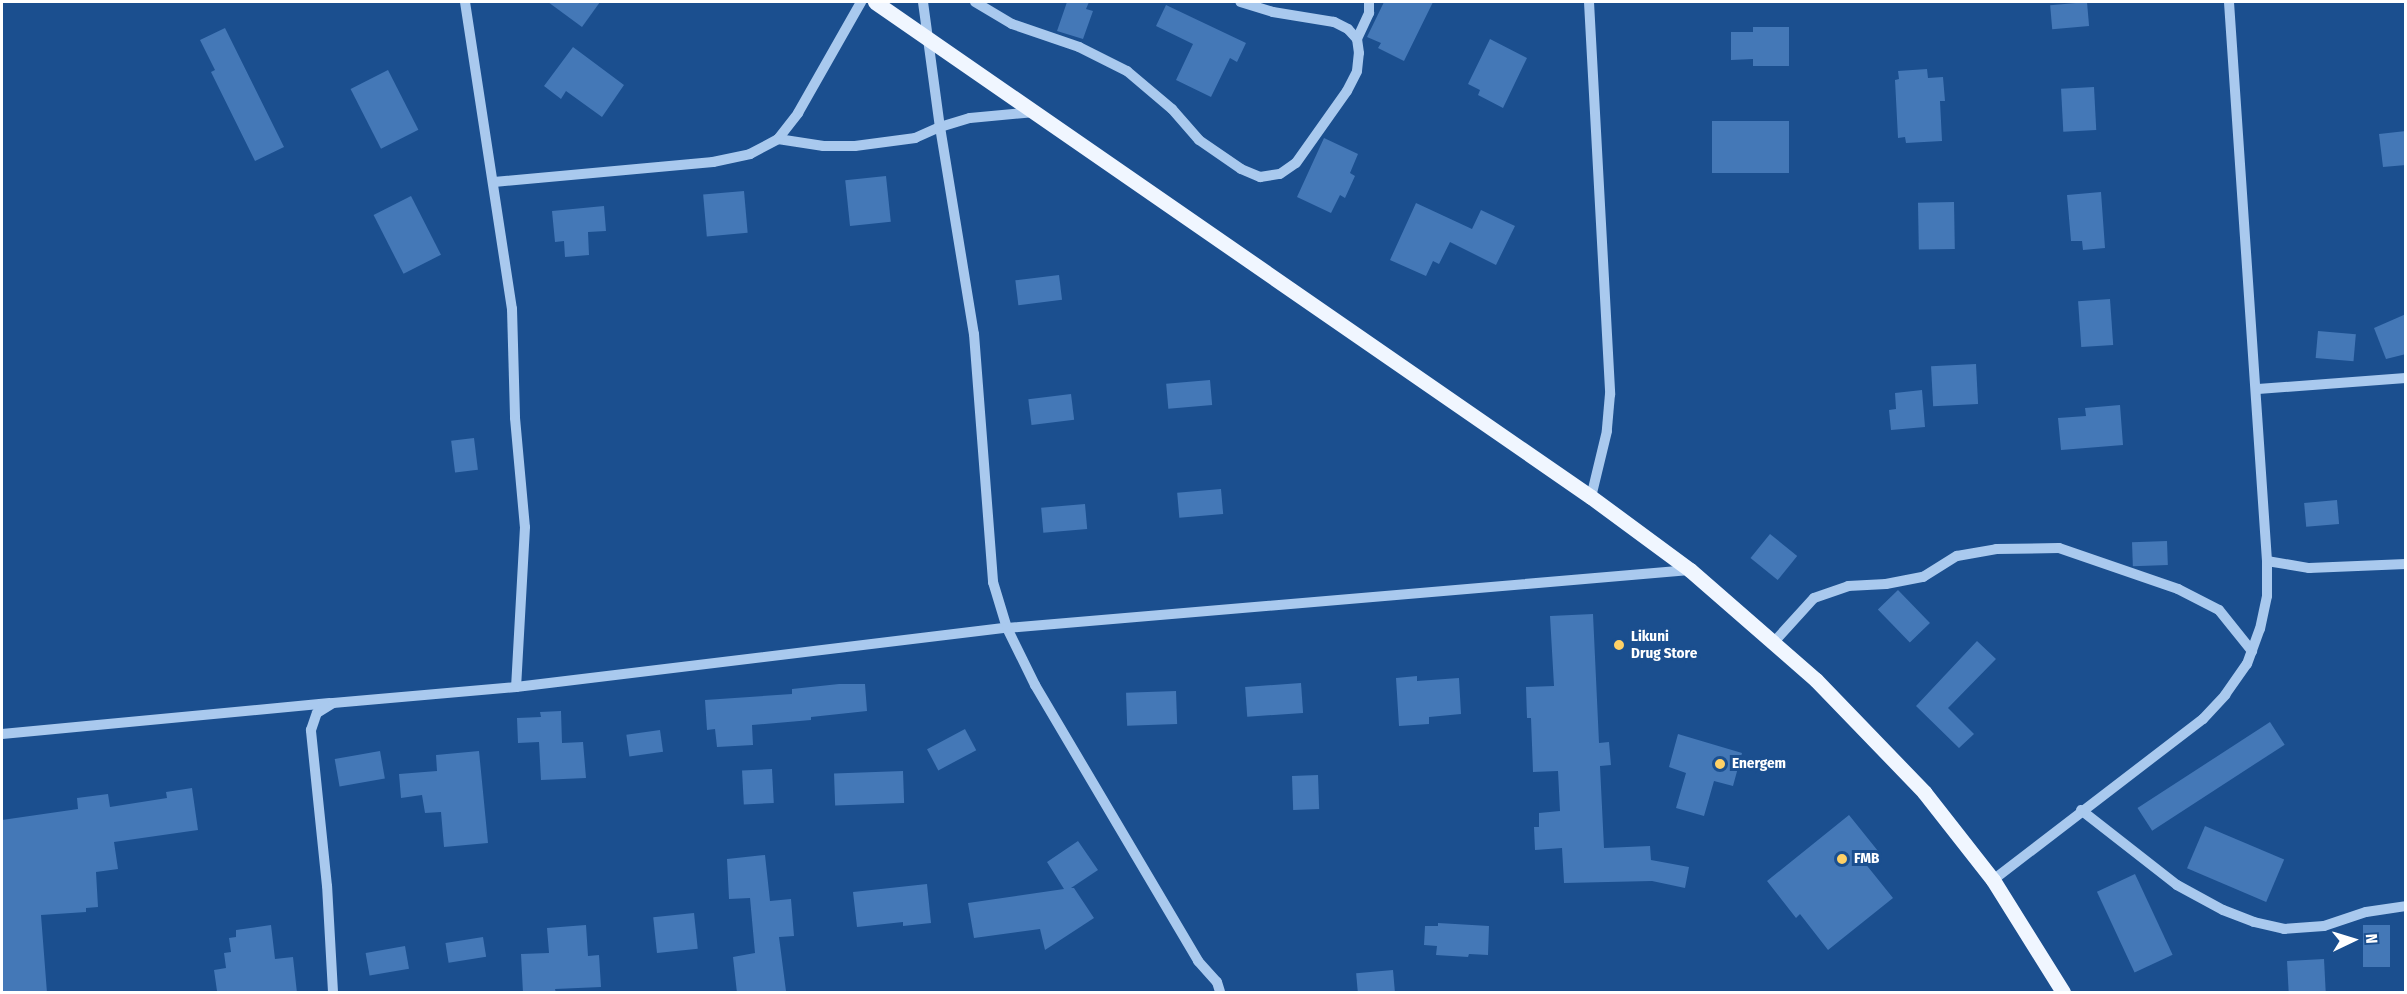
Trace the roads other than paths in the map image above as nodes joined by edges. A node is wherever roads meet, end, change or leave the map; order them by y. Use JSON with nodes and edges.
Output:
{"nodes":[{"id":1,"x":465,"y":2,"type":"edge"},
{"id":2,"x":861,"y":2,"type":"edge"},
{"id":3,"x":875,"y":2,"type":"edge"},
{"id":4,"x":924,"y":2,"type":"edge"},
{"id":5,"x":975,"y":2,"type":"edge"},
{"id":6,"x":1241,"y":2,"type":"edge"},
{"id":7,"x":1369,"y":2,"type":"edge"},
{"id":8,"x":1589,"y":2,"type":"edge"},
{"id":9,"x":2229,"y":2,"type":"edge"},
{"id":10,"x":928,"y":37,"type":"junction"},
{"id":11,"x":1356,"y":39,"type":"junction"},
{"id":12,"x":1035,"y":112,"type":"junction"},
{"id":13,"x":939,"y":127,"type":"junction"},
{"id":14,"x":778,"y":139,"type":"junction"},
{"id":15,"x":494,"y":182,"type":"junction"},
{"id":16,"x":2406,"y":378,"type":"edge"},
{"id":17,"x":2258,"y":389,"type":"junction"},
{"id":18,"x":1591,"y":496,"type":"junction"},
{"id":19,"x":2267,"y":561,"type":"junction"},
{"id":20,"x":2406,"y":564,"type":"edge"},
{"id":21,"x":1690,"y":570,"type":"junction"},
{"id":22,"x":1006,"y":628,"type":"junction"},
{"id":23,"x":1773,"y":642,"type":"junction"},
{"id":24,"x":2252,"y":651,"type":"junction"},
{"id":25,"x":516,"y":687,"type":"junction"},
{"id":26,"x":333,"y":703,"type":"junction"},
{"id":27,"x":2,"y":735,"type":"edge"},
{"id":28,"x":2082,"y":810,"type":"junction"},
{"id":29,"x":1993,"y":880,"type":"junction"},
{"id":30,"x":2406,"y":906,"type":"edge"},
{"id":31,"x":333,"y":993,"type":"edge"},
{"id":32,"x":1220,"y":993,"type":"edge"},
{"id":33,"x":2063,"y":993,"type":"edge"}],
"edges":[{"from":1,"to":15,"type":"street"},
{"from":2,"to":14,"type":"street"},
{"from":3,"to":10,"type":"main road"},
{"from":4,"to":10,"type":"street"},
{"from":5,"to":11,"type":"street"},
{"from":6,"to":11,"type":"street"},
{"from":7,"to":11,"type":"street"},
{"from":8,"to":18,"type":"street"},
{"from":9,"to":17,"type":"street"},
{"from":10,"to":12,"type":"main road"},
{"from":10,"to":13,"type":"street"},
{"from":12,"to":13,"type":"street"},
{"from":12,"to":18,"type":"main road"},
{"from":13,"to":14,"type":"street"},
{"from":13,"to":22,"type":"street"},
{"from":14,"to":15,"type":"street"},
{"from":15,"to":25,"type":"street"},
{"from":16,"to":17,"type":"street"},
{"from":17,"to":19,"type":"street"},
{"from":18,"to":21,"type":"main road"},
{"from":19,"to":20,"type":"street"},
{"from":19,"to":24,"type":"street"},
{"from":21,"to":22,"type":"street"},
{"from":21,"to":23,"type":"main road"},
{"from":22,"to":25,"type":"street"},
{"from":22,"to":32,"type":"street"},
{"from":23,"to":24,"type":"street"},
{"from":23,"to":29,"type":"main road"},
{"from":24,"to":28,"type":"street"},
{"from":25,"to":26,"type":"street"},
{"from":26,"to":27,"type":"street"},
{"from":26,"to":31,"type":"street"},
{"from":28,"to":29,"type":"street"},
{"from":28,"to":30,"type":"street"},
{"from":29,"to":33,"type":"main road"}]}
